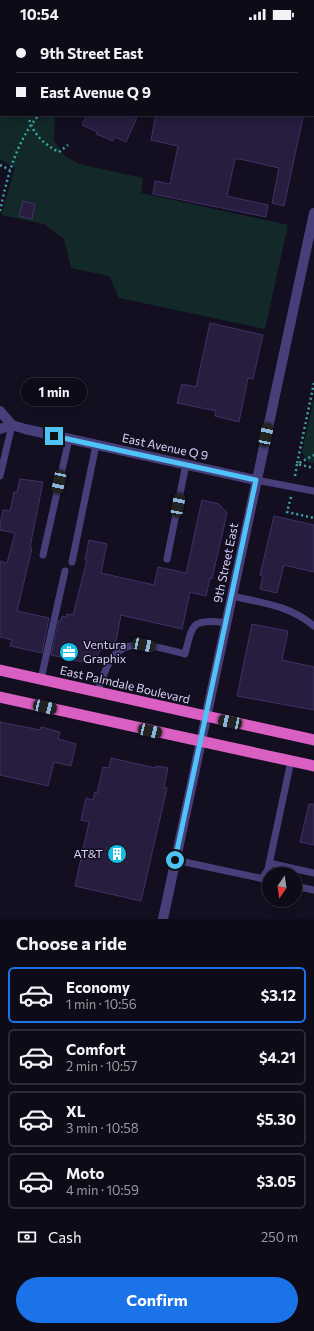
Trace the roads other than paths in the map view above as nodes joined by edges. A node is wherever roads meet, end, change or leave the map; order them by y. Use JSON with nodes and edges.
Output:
{"nodes":[{"id":1,"x":314,"y":213,"type":"edge"},
{"id":2,"x":0,"y":411,"type":"edge"},
{"id":3,"x":12,"y":425,"type":"junction"},
{"id":4,"x":0,"y":429,"type":"edge"},
{"id":5,"x":68,"y":439,"type":"junction"},
{"id":6,"x":96,"y":445,"type":"junction"},
{"id":7,"x":186,"y":464,"type":"junction"},
{"id":8,"x":0,"y":476,"type":"edge"},
{"id":9,"x":256,"y":480,"type":"junction"},
{"id":10,"x":314,"y":490,"type":"edge"},
{"id":11,"x":43,"y":555,"type":"dead end"},
{"id":12,"x":167,"y":559,"type":"dead end"},
{"id":13,"x":72,"y":562,"type":"dead end"},
{"id":14,"x":65,"y":571,"type":"dead end"},
{"id":15,"x":232,"y":596,"type":"junction"},
{"id":16,"x":226,"y":623,"type":"junction"},
{"id":17,"x":314,"y":626,"type":"edge"},
{"id":18,"x":0,"y":670,"type":"edge"},
{"id":19,"x":41,"y":680,"type":"junction"},
{"id":20,"x":97,"y":692,"type":"junction"},
{"id":21,"x":0,"y":697,"type":"edge"},
{"id":22,"x":207,"y":717,"type":"junction"},
{"id":23,"x":314,"y":740,"type":"edge"},
{"id":24,"x":201,"y":742,"type":"junction"},
{"id":25,"x":291,"y":761,"type":"junction"},
{"id":26,"x":314,"y":766,"type":"edge"},
{"id":27,"x":175,"y":860,"type":"junction"},
{"id":28,"x":269,"y":863,"type":"junction"},
{"id":29,"x":268,"y":867,"type":"edge"},
{"id":30,"x":314,"y":873,"type":"edge"},
{"id":31,"x":262,"y":878,"type":"edge"},
{"id":32,"x":302,"y":887,"type":"edge"},
{"id":33,"x":314,"y":890,"type":"edge"},
{"id":34,"x":162,"y":919,"type":"edge"}],
"edges":[{"from":1,"to":9,"type":"street","name":"9th Street East"},
{"from":2,"to":3,"type":"street"},
{"from":3,"to":4,"type":"street"},
{"from":3,"to":5,"type":"street","name":"East Avenue Q 9"},
{"from":3,"to":8,"type":"lane"},
{"from":5,"to":6,"type":"street","name":"East Avenue Q 9"},
{"from":5,"to":11,"type":"lane"},
{"from":6,"to":7,"type":"street","name":"East Avenue Q 9"},
{"from":6,"to":13,"type":"lane"},
{"from":7,"to":9,"type":"street","name":"East Avenue Q 9"},
{"from":7,"to":12,"type":"lane"},
{"from":9,"to":10,"type":"lane","name":"East Avenue Q 9"},
{"from":9,"to":15,"type":"street","name":"9th Street East"},
{"from":14,"to":19,"type":"lane"},
{"from":15,"to":16,"type":"street","name":"9th Street East"},
{"from":15,"to":17,"type":"lane"},
{"from":16,"to":20,"type":"lane"},
{"from":16,"to":22,"type":"street","name":"9th Street East"},
{"from":18,"to":19,"type":"highway","name":"East Palmdale Boulevard"},
{"from":19,"to":20,"type":"highway","name":"East Palmdale Boulevard"},
{"from":20,"to":22,"type":"highway","name":"East Palmdale Boulevard"},
{"from":21,"to":24,"type":"highway"},
{"from":22,"to":23,"type":"highway","name":"East Palmdale Boulevard"},
{"from":22,"to":24,"type":"street","name":"9th Street East"},
{"from":24,"to":25,"type":"highway"},
{"from":24,"to":27,"type":"street","name":"9th Street East"},
{"from":25,"to":26,"type":"highway"},
{"from":25,"to":28,"type":"lane"},
{"from":27,"to":31,"type":"lane"},
{"from":27,"to":34,"type":"street","name":"9th Street East"},
{"from":28,"to":29,"type":"lane"},
{"from":28,"to":30,"type":"lane"},
{"from":32,"to":33,"type":"lane"}]}
